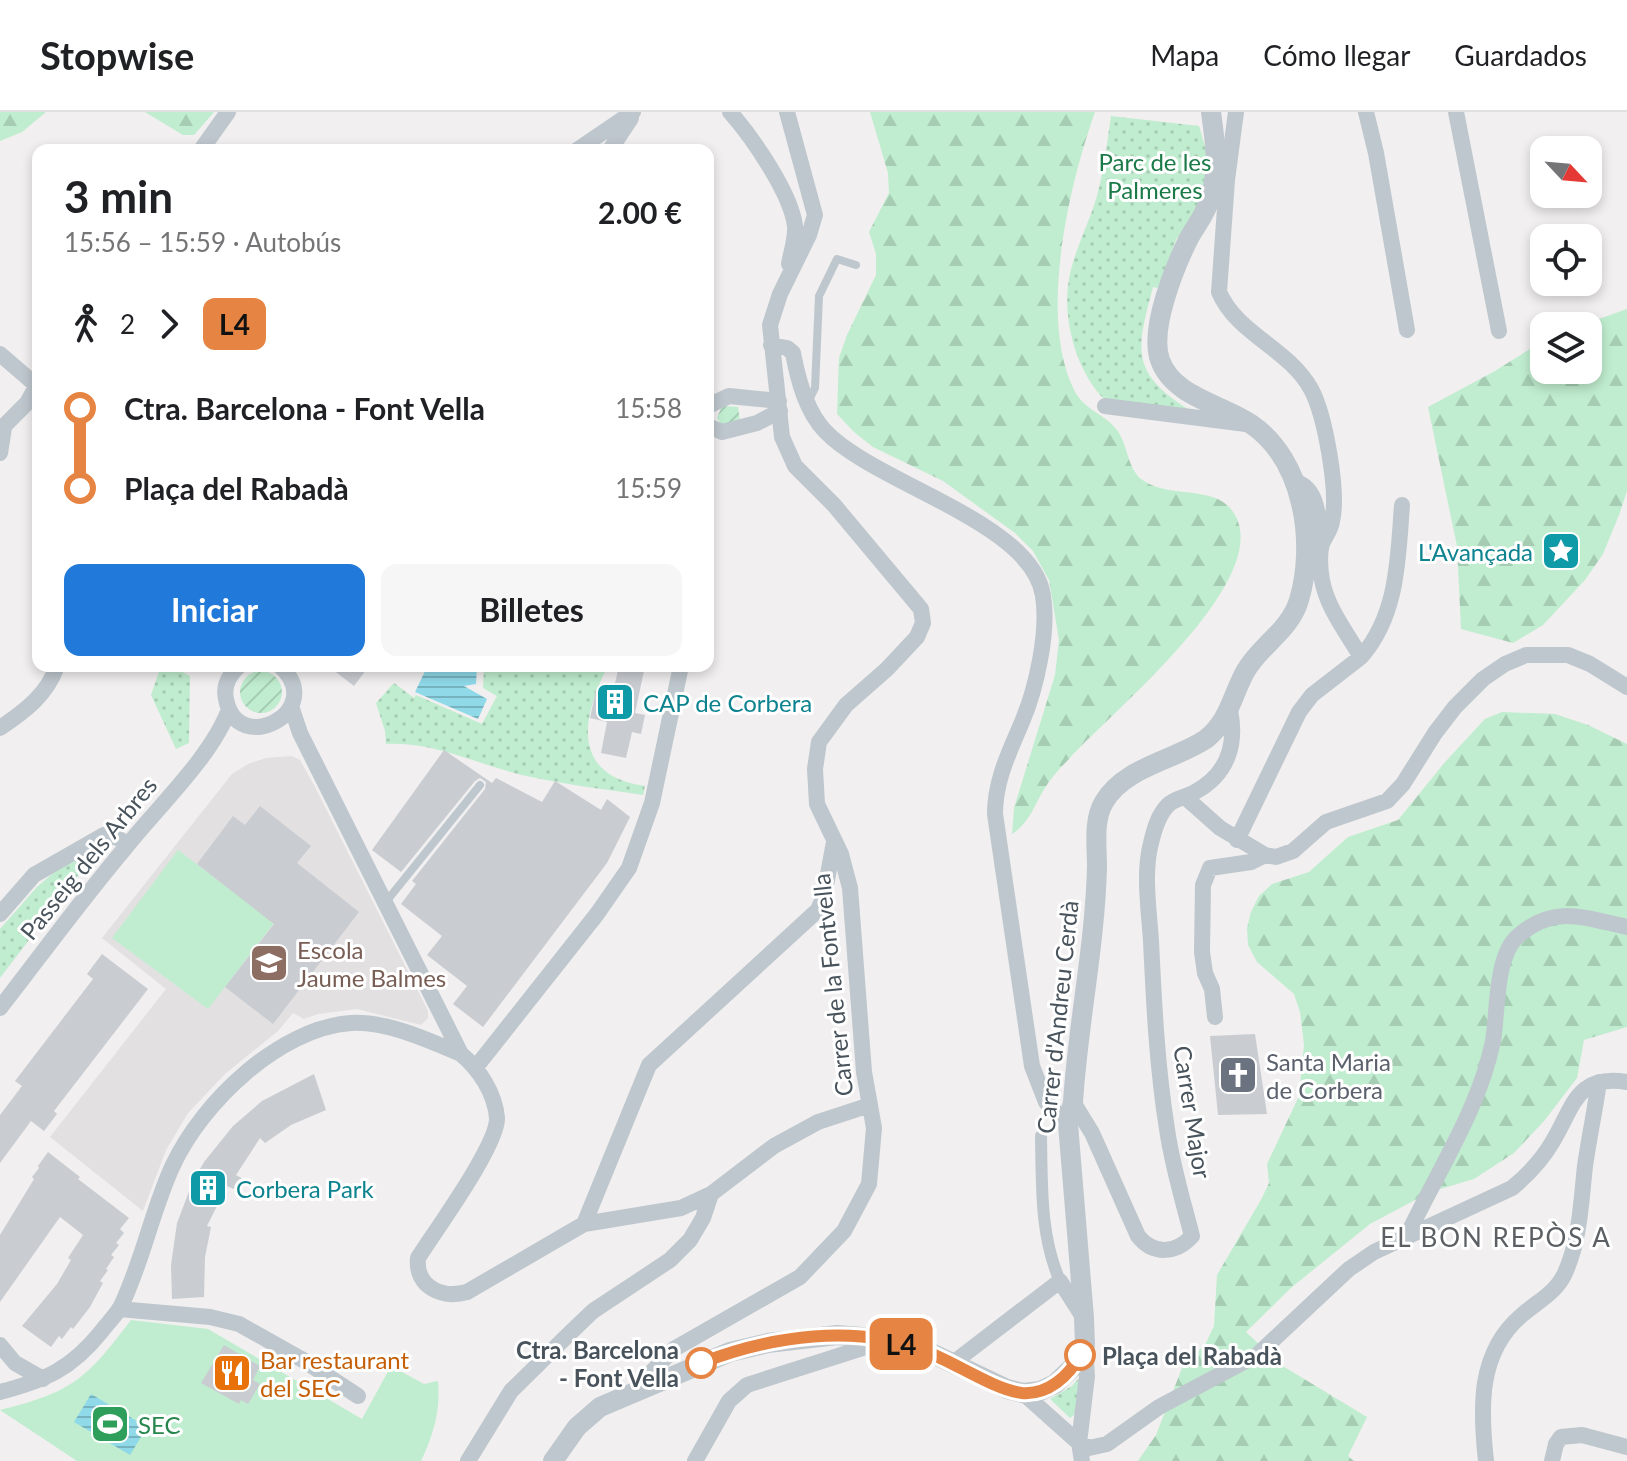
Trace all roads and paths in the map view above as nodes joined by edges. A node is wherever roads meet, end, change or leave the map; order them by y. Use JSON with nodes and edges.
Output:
{"nodes":[{"id":1,"x":228,"y":112,"type":"edge"},
{"id":2,"x":634,"y":112,"type":"edge"},
{"id":3,"x":730,"y":112,"type":"edge"},
{"id":4,"x":787,"y":112,"type":"edge"},
{"id":5,"x":1211,"y":112,"type":"edge"},
{"id":6,"x":1225,"y":112,"type":"edge"},
{"id":7,"x":1236,"y":112,"type":"edge"},
{"id":8,"x":1366,"y":112,"type":"edge"},
{"id":9,"x":1456,"y":112,"type":"edge"},
{"id":10,"x":1214,"y":133,"type":"junction"},
{"id":11,"x":205,"y":144,"type":"edge"},
{"id":12,"x":586,"y":144,"type":"edge"},
{"id":13,"x":614,"y":144,"type":"edge"},
{"id":14,"x":856,"y":265,"type":"dead end"},
{"id":15,"x":787,"y":277,"type":"junction"},
{"id":16,"x":1407,"y":330,"type":"dead end"},
{"id":17,"x":1499,"y":331,"type":"dead end"},
{"id":18,"x":771,"y":345,"type":"junction"},
{"id":19,"x":0,"y":354,"type":"edge"},
{"id":20,"x":32,"y":380,"type":"edge"},
{"id":21,"x":808,"y":402,"type":"junction"},
{"id":22,"x":714,"y":403,"type":"edge"},
{"id":23,"x":32,"y":406,"type":"edge"},
{"id":24,"x":779,"y":406,"type":"junction"},
{"id":25,"x":1105,"y":406,"type":"dead end"},
{"id":26,"x":757,"y":423,"type":"junction"},
{"id":27,"x":1253,"y":425,"type":"junction"},
{"id":28,"x":2,"y":429,"type":"edge"},
{"id":29,"x":714,"y":429,"type":"edge"},
{"id":30,"x":782,"y":437,"type":"junction"},
{"id":31,"x":0,"y":453,"type":"edge"},
{"id":32,"x":1296,"y":482,"type":"junction"},
{"id":33,"x":1402,"y":505,"type":"dead end"},
{"id":34,"x":1322,"y":544,"type":"junction"},
{"id":35,"x":1361,"y":657,"type":"junction"},
{"id":36,"x":55,"y":672,"type":"edge"},
{"id":37,"x":232,"y":672,"type":"edge"},
{"id":38,"x":284,"y":672,"type":"edge"},
{"id":39,"x":680,"y":672,"type":"edge"},
{"id":40,"x":1627,"y":687,"type":"edge"},
{"id":41,"x":291,"y":706,"type":"junction"},
{"id":42,"x":229,"y":709,"type":"junction"},
{"id":43,"x":1230,"y":710,"type":"junction"},
{"id":44,"x":246,"y":725,"type":"junction"},
{"id":45,"x":0,"y":728,"type":"edge"},
{"id":46,"x":215,"y":739,"type":"junction"},
{"id":47,"x":480,"y":785,"type":"dead end"},
{"id":48,"x":1185,"y":797,"type":"junction"},
{"id":49,"x":834,"y":840,"type":"junction"},
{"id":50,"x":1237,"y":840,"type":"junction"},
{"id":51,"x":127,"y":845,"type":"junction"},
{"id":52,"x":1265,"y":855,"type":"junction"},
{"id":53,"x":385,"y":904,"type":"junction"},
{"id":54,"x":0,"y":914,"type":"edge"},
{"id":55,"x":1627,"y":927,"type":"edge"},
{"id":56,"x":0,"y":1008,"type":"edge"},
{"id":57,"x":444,"y":1017,"type":"junction"},
{"id":58,"x":1215,"y":1017,"type":"dead end"},
{"id":59,"x":424,"y":1039,"type":"junction"},
{"id":60,"x":461,"y":1054,"type":"junction"},
{"id":61,"x":476,"y":1067,"type":"junction"},
{"id":62,"x":1599,"y":1082,"type":"junction"},
{"id":63,"x":1627,"y":1082,"type":"edge"},
{"id":64,"x":1073,"y":1102,"type":"junction"},
{"id":65,"x":870,"y":1105,"type":"junction"},
{"id":66,"x":1068,"y":1124,"type":"junction"},
{"id":67,"x":1041,"y":1136,"type":"dead end"},
{"id":68,"x":711,"y":1194,"type":"junction"},
{"id":69,"x":584,"y":1224,"type":"junction"},
{"id":70,"x":1407,"y":1236,"type":"junction"},
{"id":71,"x":1060,"y":1281,"type":"junction"},
{"id":72,"x":119,"y":1309,"type":"junction"},
{"id":73,"x":1084,"y":1318,"type":"junction"},
{"id":74,"x":887,"y":1341,"type":"junction"},
{"id":75,"x":686,"y":1344,"type":"junction"},
{"id":76,"x":0,"y":1345,"type":"edge"},
{"id":77,"x":1085,"y":1345,"type":"junction"},
{"id":78,"x":953,"y":1363,"type":"junction"},
{"id":79,"x":685,"y":1370,"type":"junction"},
{"id":80,"x":43,"y":1379,"type":"junction"},
{"id":81,"x":633,"y":1391,"type":"junction"},
{"id":82,"x":0,"y":1392,"type":"edge"},
{"id":83,"x":1023,"y":1393,"type":"junction"},
{"id":84,"x":358,"y":1396,"type":"dead end"},
{"id":85,"x":1079,"y":1443,"type":"junction"},
{"id":86,"x":1627,"y":1447,"type":"edge"},
{"id":87,"x":468,"y":1461,"type":"edge"},
{"id":88,"x":553,"y":1461,"type":"edge"},
{"id":89,"x":695,"y":1461,"type":"edge"},
{"id":90,"x":1082,"y":1461,"type":"edge"},
{"id":91,"x":1486,"y":1461,"type":"edge"},
{"id":92,"x":1552,"y":1461,"type":"edge"}],
"edges":[{"from":1,"to":11,"type":"street"},
{"from":2,"to":12,"type":"street"},
{"from":2,"to":13,"type":"street"},
{"from":3,"to":15,"type":"street"},
{"from":4,"to":15,"type":"street","name":"Carrer de la Fontvella"},
{"from":5,"to":10,"type":"street"},
{"from":6,"to":10,"type":"street"},
{"from":7,"to":34,"type":"street"},
{"from":8,"to":16,"type":"street"},
{"from":9,"to":17,"type":"street"},
{"from":10,"to":27,"type":"street"},
{"from":14,"to":21,"type":"lane"},
{"from":15,"to":18,"type":"street","name":"Carrer de la Fontvella"},
{"from":18,"to":21,"type":"street"},
{"from":18,"to":24,"type":"street","name":"Carrer de la Fontvella"},
{"from":19,"to":20,"type":"street"},
{"from":21,"to":66,"type":"street"},
{"from":22,"to":24,"type":"street"},
{"from":23,"to":28,"type":"street"},
{"from":24,"to":26,"type":"street"},
{"from":24,"to":30,"type":"street","name":"Carrer de la Fontvella"},
{"from":25,"to":27,"type":"street"},
{"from":26,"to":29,"type":"street"},
{"from":26,"to":30,"type":"street"},
{"from":27,"to":32,"type":"street"},
{"from":28,"to":31,"type":"street"},
{"from":30,"to":49,"type":"street","name":"Carrer de la Fontvella"},
{"from":32,"to":34,"type":"street"},
{"from":32,"to":43,"type":"street"},
{"from":33,"to":35,"type":"street"},
{"from":34,"to":35,"type":"street"},
{"from":35,"to":50,"type":"street"},
{"from":36,"to":45,"type":"street"},
{"from":37,"to":42,"type":"street","name":"Passeig dels Arbres"},
{"from":38,"to":41,"type":"street"},
{"from":39,"to":61,"type":"street"},
{"from":40,"to":52,"type":"street"},
{"from":41,"to":44,"type":"street","name":"Passeig dels Arbres"},
{"from":41,"to":53,"type":"street"},
{"from":42,"to":44,"type":"street"},
{"from":42,"to":46,"type":"street","name":"Passeig dels Arbres"},
{"from":43,"to":48,"type":"street"},
{"from":43,"to":64,"type":"street","name":"Carrer d'Andreu Cerdà"},
{"from":44,"to":46,"type":"street","name":"Passeig dels Arbres"},
{"from":46,"to":51,"type":"street","name":"Passeig dels Arbres"},
{"from":47,"to":53,"type":"lane"},
{"from":48,"to":50,"type":"street"},
{"from":48,"to":64,"type":"street","name":"Carrer Major"},
{"from":49,"to":65,"type":"street","name":"Carrer de la Fontvella"},
{"from":49,"to":69,"type":"street"},
{"from":50,"to":52,"type":"street"},
{"from":51,"to":54,"type":"street"},
{"from":51,"to":56,"type":"street","name":"Passeig dels Arbres"},
{"from":52,"to":58,"type":"street"},
{"from":53,"to":57,"type":"street"},
{"from":55,"to":70,"type":"street"},
{"from":57,"to":59,"type":"street"},
{"from":57,"to":60,"type":"street"},
{"from":59,"to":60,"type":"street"},
{"from":59,"to":72,"type":"street"},
{"from":60,"to":61,"type":"street"},
{"from":61,"to":69,"type":"street"},
{"from":62,"to":63,"type":"street"},
{"from":62,"to":70,"type":"street"},
{"from":62,"to":91,"type":"street"},
{"from":64,"to":66,"type":"street","name":"Carrer d'Andreu Cerdà"},
{"from":65,"to":68,"type":"street"},
{"from":65,"to":75,"type":"street","name":"Carrer de la Fontvella"},
{"from":66,"to":73,"type":"street","name":"Carrer d'Andreu Cerdà"},
{"from":67,"to":71,"type":"street"},
{"from":68,"to":69,"type":"street"},
{"from":68,"to":87,"type":"street"},
{"from":70,"to":85,"type":"street"},
{"from":71,"to":73,"type":"street"},
{"from":71,"to":78,"type":"street"},
{"from":72,"to":80,"type":"street"},
{"from":72,"to":84,"type":"street"},
{"from":73,"to":77,"type":"street","name":"Carrer d'Andreu Cerdà"},
{"from":74,"to":78,"type":"street"},
{"from":74,"to":79,"type":"street"},
{"from":74,"to":89,"type":"street"},
{"from":75,"to":79,"type":"street"},
{"from":75,"to":81,"type":"street","name":"Carrer de la Fontvella"},
{"from":76,"to":80,"type":"street"},
{"from":77,"to":83,"type":"street"},
{"from":77,"to":85,"type":"street"},
{"from":78,"to":83,"type":"street"},
{"from":79,"to":81,"type":"street"},
{"from":80,"to":82,"type":"street"},
{"from":81,"to":88,"type":"street"},
{"from":83,"to":85,"type":"street"},
{"from":85,"to":90,"type":"street"},
{"from":86,"to":92,"type":"street"}]}
